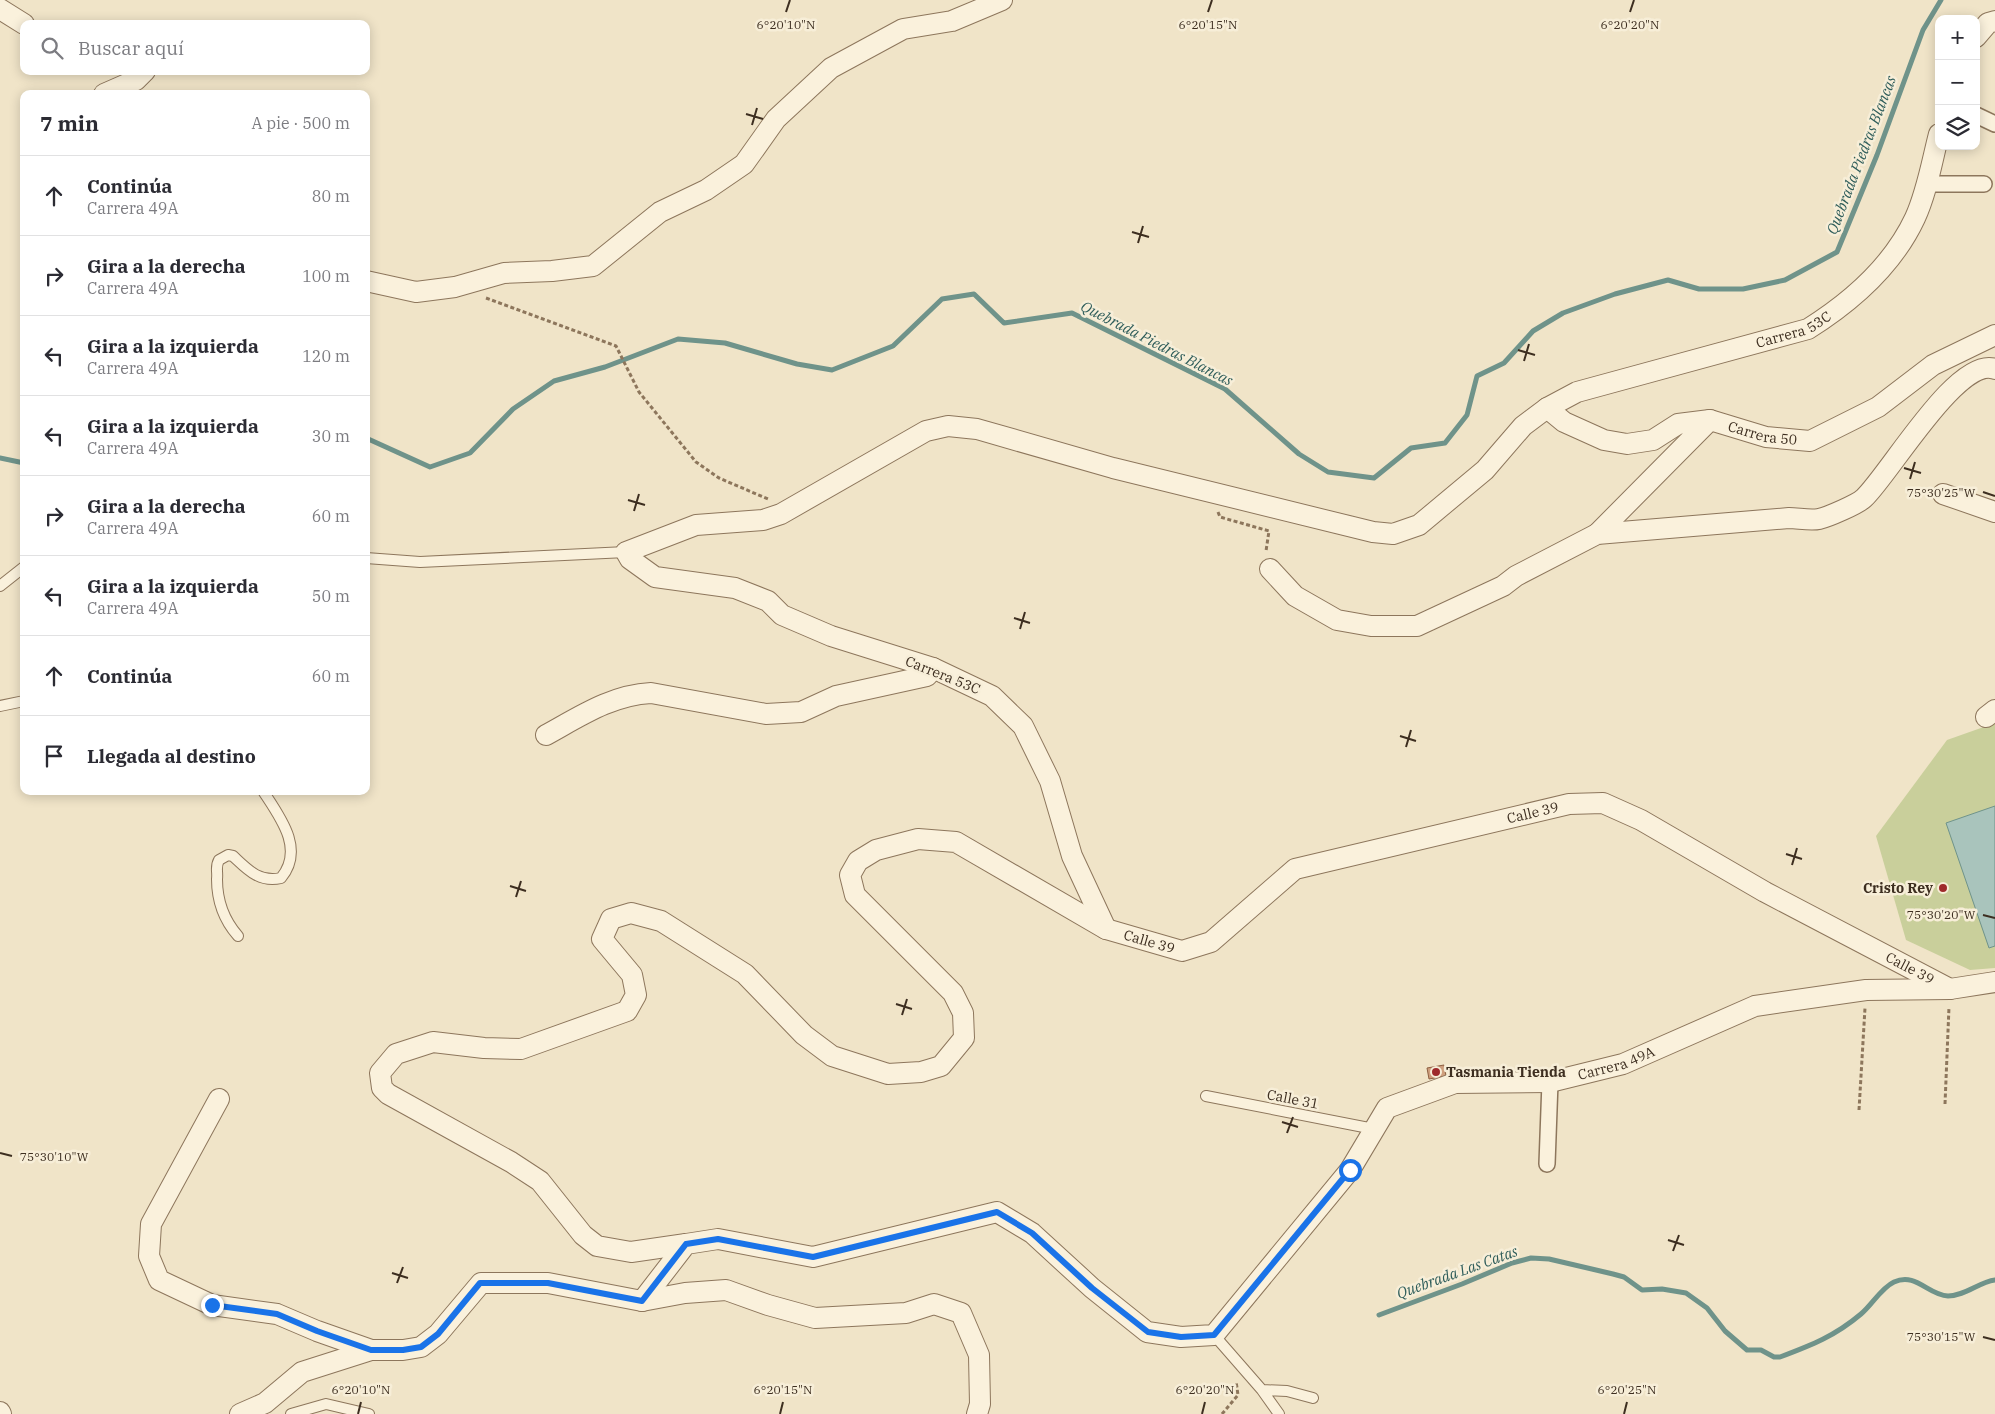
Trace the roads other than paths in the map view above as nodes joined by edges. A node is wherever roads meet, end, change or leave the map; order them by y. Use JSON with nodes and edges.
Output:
{"nodes":[{"id":1,"x":1002,"y":0,"type":"edge"},
{"id":2,"x":0,"y":9,"type":"edge"},
{"id":3,"x":1995,"y":20,"type":"edge"},
{"id":4,"x":20,"y":22,"type":"edge"},
{"id":5,"x":1980,"y":32,"type":"edge"},
{"id":6,"x":141,"y":75,"type":"edge"},
{"id":7,"x":113,"y":90,"type":"edge"},
{"id":8,"x":1980,"y":117,"type":"edge"},
{"id":9,"x":1995,"y":124,"type":"edge"},
{"id":10,"x":1935,"y":149,"type":"edge"},
{"id":11,"x":1926,"y":184,"type":"junction"},
{"id":12,"x":1984,"y":184,"type":"dead end"},
{"id":13,"x":370,"y":282,"type":"edge"},
{"id":14,"x":1995,"y":335,"type":"edge"},
{"id":15,"x":1995,"y":369,"type":"edge"},
{"id":16,"x":1547,"y":408,"type":"junction"},
{"id":17,"x":1710,"y":420,"type":"junction"},
{"id":18,"x":1943,"y":494,"type":"dead end"},
{"id":19,"x":1995,"y":512,"type":"edge"},
{"id":20,"x":1597,"y":534,"type":"junction"},
{"id":21,"x":626,"y":552,"type":"junction"},
{"id":22,"x":370,"y":558,"type":"edge"},
{"id":23,"x":1270,"y":569,"type":"road end"},
{"id":24,"x":20,"y":570,"type":"edge"},
{"id":25,"x":0,"y":586,"type":"edge"},
{"id":26,"x":934,"y":668,"type":"junction"},
{"id":27,"x":20,"y":702,"type":"edge"},
{"id":28,"x":0,"y":706,"type":"edge"},
{"id":29,"x":546,"y":735,"type":"dead end"},
{"id":30,"x":266,"y":795,"type":"edge"},
{"id":31,"x":1106,"y":929,"type":"junction"},
{"id":32,"x":238,"y":936,"type":"dead end"},
{"id":33,"x":1995,"y":982,"type":"edge"},
{"id":34,"x":1950,"y":989,"type":"junction"},
{"id":35,"x":1550,"y":1082,"type":"junction"},
{"id":36,"x":1206,"y":1096,"type":"dead end"},
{"id":37,"x":219,"y":1099,"type":"dead end"},
{"id":38,"x":1374,"y":1129,"type":"junction"},
{"id":39,"x":1546,"y":1164,"type":"dead end"},
{"id":40,"x":686,"y":1244,"type":"junction"},
{"id":41,"x":642,"y":1301,"type":"junction"},
{"id":42,"x":1214,"y":1335,"type":"junction"},
{"id":43,"x":371,"y":1350,"type":"junction"},
{"id":44,"x":1262,"y":1390,"type":"junction"},
{"id":45,"x":1313,"y":1398,"type":"dead end"},
{"id":46,"x":240,"y":1414,"type":"edge"},
{"id":47,"x":291,"y":1414,"type":"edge"},
{"id":48,"x":369,"y":1414,"type":"edge"},
{"id":49,"x":977,"y":1414,"type":"edge"},
{"id":50,"x":1279,"y":1414,"type":"edge"}],
"edges":[{"from":1,"to":13,"type":"street"},
{"from":2,"to":4,"type":"street"},
{"from":3,"to":5,"type":"street"},
{"from":6,"to":7,"type":"street"},
{"from":8,"to":9,"type":"street"},
{"from":10,"to":11,"type":"street","name":"Carrera 53C"},
{"from":11,"to":12,"type":"street"},
{"from":11,"to":16,"type":"street","name":"Carrera 53C"},
{"from":14,"to":17,"type":"street","name":"Carrera 50"},
{"from":15,"to":20,"type":"street"},
{"from":16,"to":17,"type":"street","name":"Carrera 50"},
{"from":16,"to":21,"type":"street","name":"Carrera 53C"},
{"from":17,"to":20,"type":"street"},
{"from":18,"to":19,"type":"street"},
{"from":20,"to":23,"type":"street"},
{"from":21,"to":22,"type":"lane"},
{"from":21,"to":26,"type":"street","name":"Carrera 53C"},
{"from":24,"to":25,"type":"lane"},
{"from":26,"to":29,"type":"street"},
{"from":26,"to":31,"type":"street","name":"Carrera 53C"},
{"from":27,"to":28,"type":"lane"},
{"from":30,"to":32,"type":"lane"},
{"from":31,"to":34,"type":"street","name":"Calle 39"},
{"from":31,"to":40,"type":"street","name":"Calle 39"},
{"from":33,"to":34,"type":"street","name":"Carrera 49A"},
{"from":34,"to":35,"type":"street","name":"Carrera 49A"},
{"from":35,"to":38,"type":"street","name":"Carrera 49A"},
{"from":35,"to":39,"type":"street"},
{"from":36,"to":38,"type":"lane","name":"Calle 31"},
{"from":37,"to":43,"type":"street"},
{"from":38,"to":42,"type":"street","name":"Carrera 49A"},
{"from":40,"to":41,"type":"street"},
{"from":40,"to":42,"type":"street"},
{"from":41,"to":43,"type":"street"},
{"from":41,"to":49,"type":"street"},
{"from":42,"to":44,"type":"lane"},
{"from":43,"to":46,"type":"street"},
{"from":44,"to":45,"type":"lane"},
{"from":44,"to":50,"type":"lane"},
{"from":47,"to":48,"type":"lane"}]}
